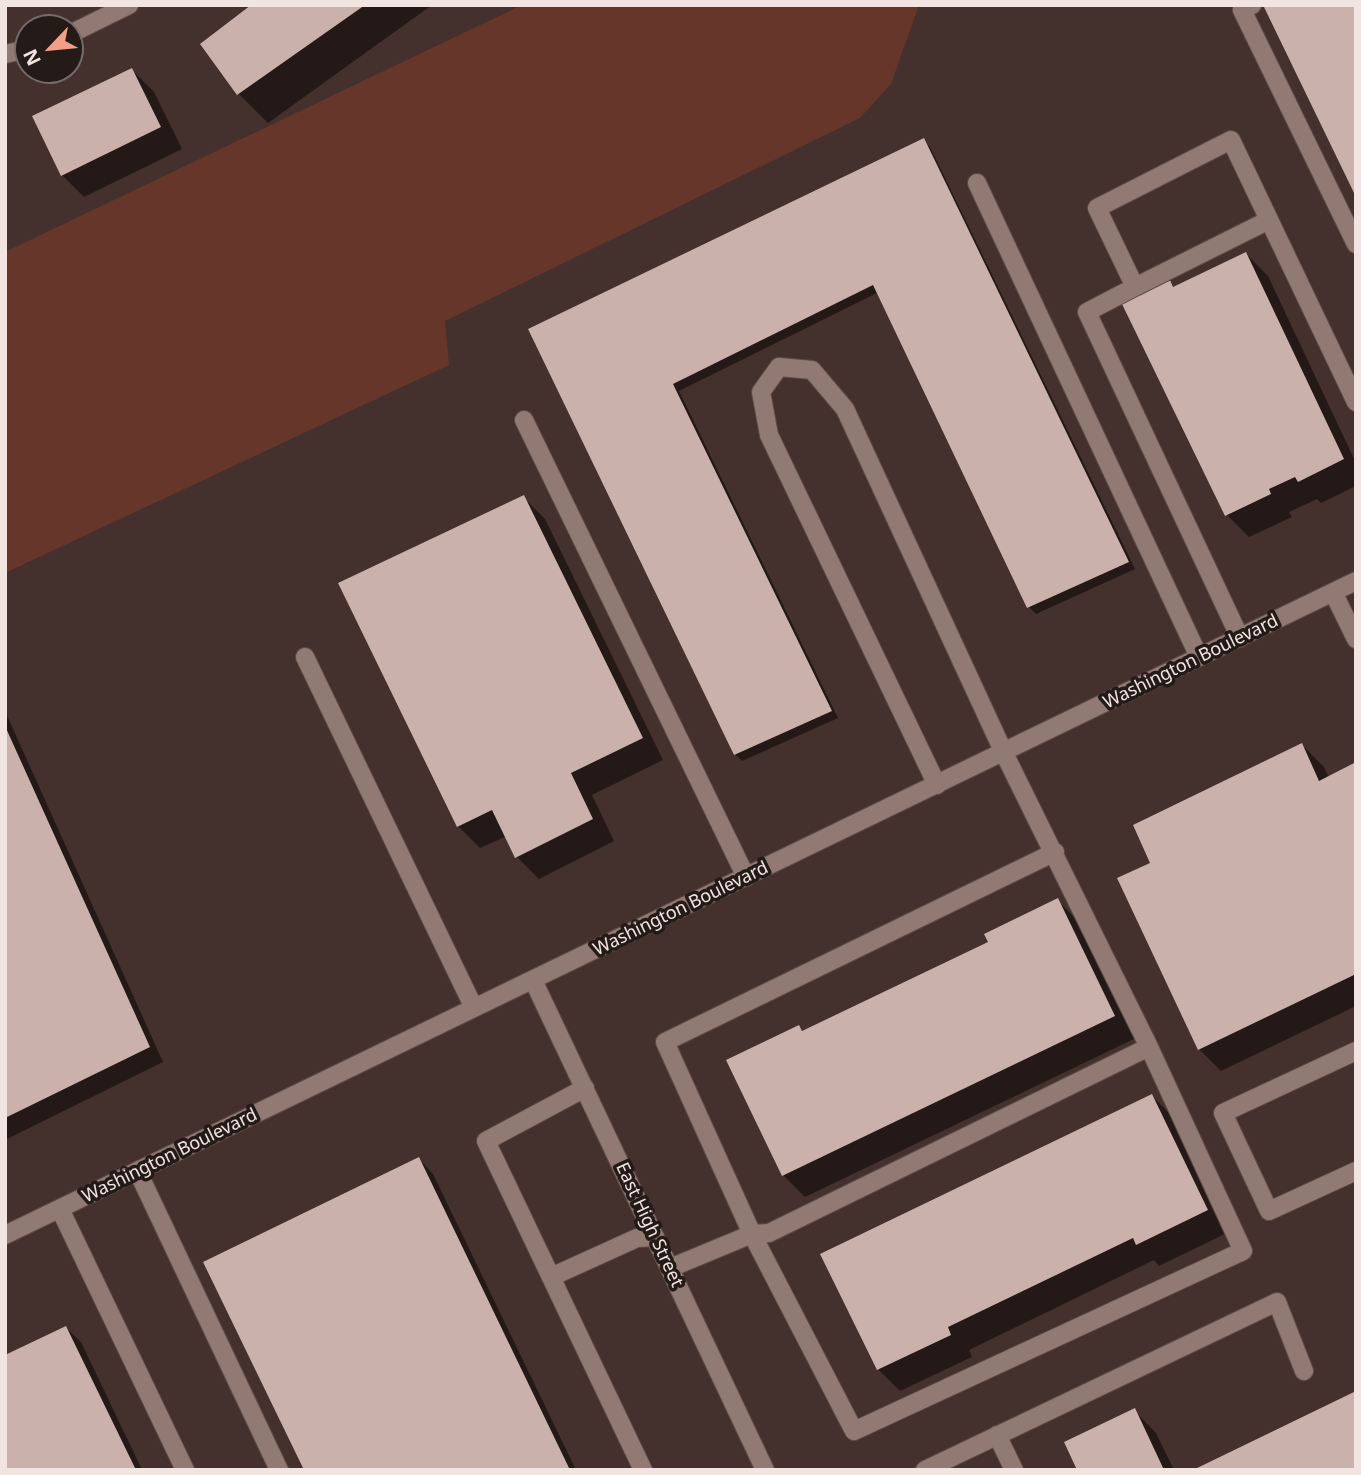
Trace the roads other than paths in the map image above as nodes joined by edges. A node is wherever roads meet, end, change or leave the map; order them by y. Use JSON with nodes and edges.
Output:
{"nodes":[{"id":1,"x":129,"y":5,"type":"edge"},
{"id":2,"x":1252,"y":5,"type":"edge"},
{"id":3,"x":84,"y":27,"type":"edge"},
{"id":4,"x":977,"y":183,"type":"dead end"},
{"id":5,"x":1269,"y":219,"type":"junction"},
{"id":6,"x":1356,"y":244,"type":"edge"},
{"id":7,"x":1135,"y":287,"type":"junction"},
{"id":8,"x":1356,"y":402,"type":"edge"},
{"id":9,"x":524,"y":420,"type":"dead end"},
{"id":10,"x":1356,"y":581,"type":"edge"},
{"id":11,"x":1333,"y":592,"type":"junction"},
{"id":12,"x":1240,"y":638,"type":"junction"},
{"id":13,"x":1356,"y":639,"type":"edge"},
{"id":14,"x":305,"y":657,"type":"dead end"},
{"id":15,"x":1199,"y":657,"type":"junction"},
{"id":16,"x":1004,"y":753,"type":"junction"},
{"id":17,"x":937,"y":785,"type":"junction"},
{"id":18,"x":1055,"y":852,"type":"junction"},
{"id":19,"x":746,"y":877,"type":"junction"},
{"id":20,"x":533,"y":980,"type":"junction"},
{"id":21,"x":474,"y":1008,"type":"junction"},
{"id":22,"x":1149,"y":1048,"type":"junction"},
{"id":23,"x":1356,"y":1051,"type":"edge"},
{"id":24,"x":584,"y":1088,"type":"junction"},
{"id":25,"x":138,"y":1171,"type":"junction"},
{"id":26,"x":1356,"y":1171,"type":"edge"},
{"id":27,"x":60,"y":1209,"type":"junction"},
{"id":28,"x":752,"y":1234,"type":"junction"},
{"id":29,"x":5,"y":1236,"type":"edge"},
{"id":30,"x":655,"y":1237,"type":"junction"},
{"id":31,"x":670,"y":1269,"type":"junction"},
{"id":32,"x":551,"y":1277,"type":"junction"},
{"id":33,"x":1304,"y":1371,"type":"dead end"},
{"id":34,"x":998,"y":1435,"type":"junction"},
{"id":35,"x":185,"y":1470,"type":"edge"},
{"id":36,"x":279,"y":1470,"type":"edge"},
{"id":37,"x":643,"y":1470,"type":"edge"},
{"id":38,"x":765,"y":1470,"type":"edge"},
{"id":39,"x":925,"y":1470,"type":"edge"},
{"id":40,"x":1014,"y":1470,"type":"edge"}],
"edges":[{"from":1,"to":3,"type":"street"},
{"from":2,"to":6,"type":"street"},
{"from":4,"to":15,"type":"street"},
{"from":5,"to":7,"type":"street"},
{"from":5,"to":7,"type":"street"},
{"from":5,"to":8,"type":"street"},
{"from":7,"to":12,"type":"street"},
{"from":9,"to":19,"type":"street"},
{"from":10,"to":11,"type":"street","name":"Washington Boulevard"},
{"from":11,"to":12,"type":"street","name":"Washington Boulevard"},
{"from":11,"to":13,"type":"street"},
{"from":12,"to":15,"type":"street","name":"Washington Boulevard"},
{"from":14,"to":21,"type":"street"},
{"from":15,"to":16,"type":"street","name":"Washington Boulevard"},
{"from":16,"to":17,"type":"street","name":"Washington Boulevard"},
{"from":16,"to":17,"type":"street"},
{"from":16,"to":18,"type":"street"},
{"from":17,"to":19,"type":"street","name":"Washington Boulevard"},
{"from":18,"to":22,"type":"street"},
{"from":18,"to":28,"type":"street"},
{"from":19,"to":20,"type":"street","name":"Washington Boulevard"},
{"from":20,"to":21,"type":"street","name":"Washington Boulevard"},
{"from":20,"to":24,"type":"street","name":"East High Street"},
{"from":21,"to":25,"type":"street","name":"Washington Boulevard"},
{"from":22,"to":28,"type":"street"},
{"from":22,"to":28,"type":"street"},
{"from":23,"to":26,"type":"street"},
{"from":24,"to":30,"type":"street","name":"East High Street"},
{"from":24,"to":32,"type":"street"},
{"from":25,"to":27,"type":"street","name":"Washington Boulevard"},
{"from":25,"to":36,"type":"street"},
{"from":27,"to":29,"type":"street","name":"Washington Boulevard"},
{"from":27,"to":35,"type":"street"},
{"from":28,"to":31,"type":"street"},
{"from":30,"to":31,"type":"street","name":"East High Street"},
{"from":30,"to":32,"type":"street"},
{"from":31,"to":38,"type":"street","name":"East High Street"},
{"from":32,"to":37,"type":"street"},
{"from":33,"to":34,"type":"street"},
{"from":34,"to":39,"type":"street"},
{"from":34,"to":40,"type":"street"}]}
